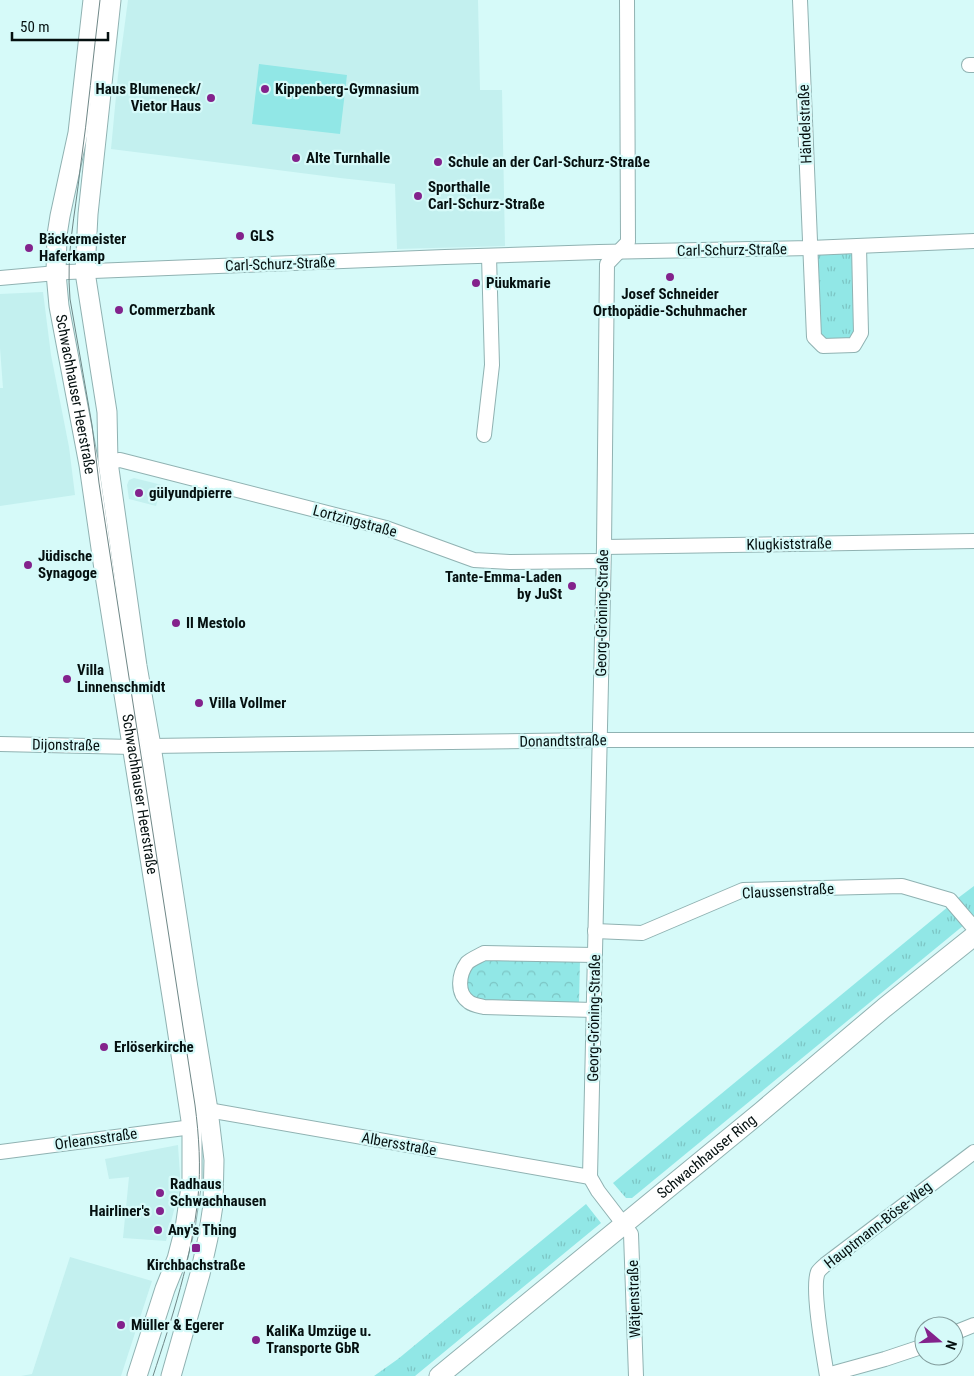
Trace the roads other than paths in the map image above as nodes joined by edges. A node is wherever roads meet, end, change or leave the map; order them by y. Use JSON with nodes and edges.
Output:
{"nodes":[{"id":1,"x":94,"y":0,"type":"edge"},
{"id":2,"x":111,"y":0,"type":"edge"},
{"id":3,"x":627,"y":0,"type":"edge"},
{"id":4,"x":800,"y":0,"type":"edge"},
{"id":5,"x":974,"y":241,"type":"edge"},
{"id":6,"x":859,"y":246,"type":"junction"},
{"id":7,"x":810,"y":248,"type":"junction"},
{"id":8,"x":618,"y":252,"type":"junction"},
{"id":9,"x":489,"y":256,"type":"junction"},
{"id":10,"x":71,"y":272,"type":"junction"},
{"id":11,"x":0,"y":278,"type":"edge"},
{"id":12,"x":484,"y":435,"type":"dead end"},
{"id":13,"x":108,"y":462,"type":"junction"},
{"id":14,"x":974,"y":541,"type":"edge"},
{"id":15,"x":604,"y":547,"type":"junction"},
{"id":16,"x":603,"y":561,"type":"junction"},
{"id":17,"x":599,"y":740,"type":"junction"},
{"id":18,"x":974,"y":740,"type":"edge"},
{"id":19,"x":0,"y":744,"type":"edge"},
{"id":20,"x":142,"y":746,"type":"junction"},
{"id":21,"x":974,"y":928,"type":"edge"},
{"id":22,"x":595,"y":931,"type":"junction"},
{"id":23,"x":974,"y":936,"type":"edge"},
{"id":24,"x":595,"y":955,"type":"junction"},
{"id":25,"x":594,"y":1010,"type":"junction"},
{"id":26,"x":208,"y":1110,"type":"junction"},
{"id":27,"x":192,"y":1127,"type":"junction"},
{"id":28,"x":0,"y":1152,"type":"edge"},
{"id":29,"x":974,"y":1152,"type":"edge"},
{"id":30,"x":590,"y":1177,"type":"junction"},
{"id":31,"x":624,"y":1224,"type":"junction"},
{"id":32,"x":914,"y":1349,"type":"edge"},
{"id":33,"x":137,"y":1376,"type":"edge"},
{"id":34,"x":171,"y":1376,"type":"edge"},
{"id":35,"x":439,"y":1376,"type":"edge"},
{"id":36,"x":636,"y":1376,"type":"edge"},
{"id":37,"x":827,"y":1376,"type":"edge"}],
"edges":[{"from":1,"to":10,"type":"main road","name":"Schwachhauser Heerstraße"},
{"from":2,"to":10,"type":"main road","name":"Schwachhauser Heerstraße"},
{"from":3,"to":8,"type":"street","name":"Georg-Gröning-Straße"},
{"from":4,"to":7,"type":"street","name":"Händelstraße"},
{"from":5,"to":6,"type":"street","name":"Carl-Schurz-Straße"},
{"from":6,"to":7,"type":"street","name":"Carl-Schurz-Straße"},
{"from":6,"to":7,"type":"street","name":"Händelstraße"},
{"from":7,"to":8,"type":"street","name":"Carl-Schurz-Straße"},
{"from":8,"to":9,"type":"street","name":"Carl-Schurz-Straße"},
{"from":8,"to":15,"type":"street","name":"Georg-Gröning-Straße"},
{"from":9,"to":10,"type":"street","name":"Carl-Schurz-Straße"},
{"from":9,"to":12,"type":"street"},
{"from":10,"to":11,"type":"street","name":"Carl-Schurz-Straße"},
{"from":10,"to":13,"type":"main road","name":"Schwachhauser Heerstraße"},
{"from":10,"to":20,"type":"main road","name":"Schwachhauser Heerstraße"},
{"from":13,"to":16,"type":"street","name":"Lortzingstraße"},
{"from":13,"to":20,"type":"main road","name":"Schwachhauser Heerstraße"},
{"from":14,"to":15,"type":"street","name":"Klugkiststraße"},
{"from":15,"to":16,"type":"street","name":"Georg-Gröning-Straße"},
{"from":16,"to":17,"type":"street","name":"Georg-Gröning-Straße"},
{"from":17,"to":18,"type":"street","name":"Donandtstraße"},
{"from":17,"to":20,"type":"street","name":"Donandtstraße"},
{"from":17,"to":22,"type":"street","name":"Georg-Gröning-Straße"},
{"from":19,"to":20,"type":"street","name":"Dijonstraße"},
{"from":20,"to":26,"type":"main road","name":"Schwachhauser Heerstraße"},
{"from":20,"to":27,"type":"main road","name":"Schwachhauser Heerstraße"},
{"from":21,"to":22,"type":"street","name":"Claussenstraße"},
{"from":22,"to":24,"type":"street","name":"Georg-Gröning-Straße"},
{"from":23,"to":31,"type":"main road","name":"Schwachhauser Ring"},
{"from":24,"to":25,"type":"street","name":"Georg-Gröning-Straße"},
{"from":24,"to":25,"type":"street"},
{"from":25,"to":30,"type":"street","name":"Georg-Gröning-Straße"},
{"from":26,"to":30,"type":"street","name":"Albersstraße"},
{"from":26,"to":34,"type":"main road","name":"Schwachhauser Heerstraße"},
{"from":27,"to":28,"type":"street","name":"Orleansstraße"},
{"from":27,"to":33,"type":"main road","name":"Schwachhauser Heerstraße"},
{"from":29,"to":37,"type":"street","name":"Hauptmann-Böse-Weg"},
{"from":30,"to":31,"type":"street"},
{"from":31,"to":35,"type":"main road","name":"Schwachhauser Ring"},
{"from":31,"to":36,"type":"street","name":"Wätjenstraße"},
{"from":32,"to":37,"type":"street"}]}
